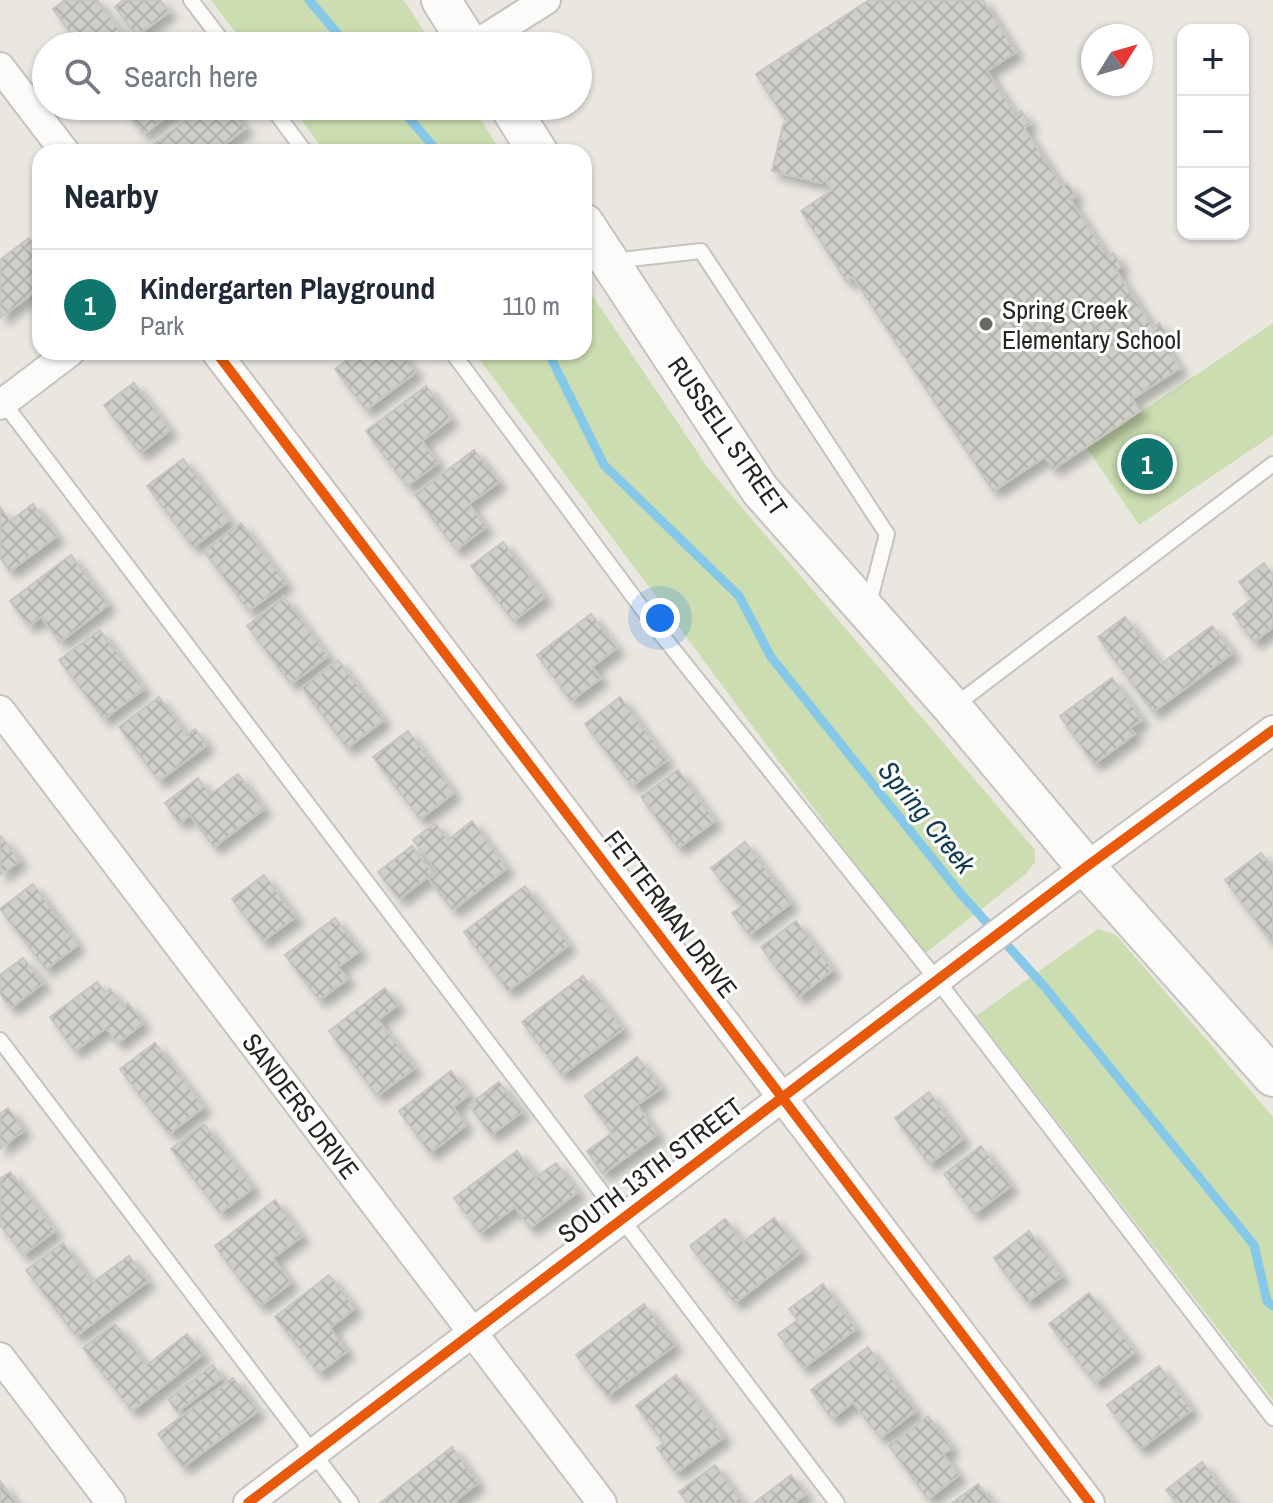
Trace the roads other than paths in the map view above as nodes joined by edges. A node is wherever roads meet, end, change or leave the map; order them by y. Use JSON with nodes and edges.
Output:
{"nodes":[{"id":1,"x":191,"y":0,"type":"edge"},
{"id":2,"x":441,"y":0,"type":"edge"},
{"id":3,"x":546,"y":0,"type":"edge"},
{"id":4,"x":215,"y":32,"type":"edge"},
{"id":5,"x":463,"y":32,"type":"edge"},
{"id":6,"x":495,"y":32,"type":"edge"},
{"id":7,"x":0,"y":67,"type":"edge"},
{"id":8,"x":32,"y":109,"type":"edge"},
{"id":9,"x":41,"y":120,"type":"edge"},
{"id":10,"x":281,"y":120,"type":"edge"},
{"id":11,"x":518,"y":120,"type":"edge"},
{"id":12,"x":59,"y":144,"type":"edge"},
{"id":13,"x":299,"y":144,"type":"edge"},
{"id":14,"x":533,"y":144,"type":"edge"},
{"id":15,"x":592,"y":236,"type":"edge"},
{"id":16,"x":608,"y":261,"type":"junction"},
{"id":17,"x":59,"y":360,"type":"edge"},
{"id":18,"x":222,"y":360,"type":"edge"},
{"id":19,"x":458,"y":360,"type":"edge"},
{"id":20,"x":1,"y":402,"type":"edge"},
{"id":21,"x":1273,"y":464,"type":"edge"},
{"id":22,"x":867,"y":611,"type":"junction"},
{"id":23,"x":952,"y":707,"type":"junction"},
{"id":24,"x":0,"y":710,"type":"edge"},
{"id":25,"x":1273,"y":730,"type":"edge"},
{"id":26,"x":1086,"y":867,"type":"junction"},
{"id":27,"x":937,"y":980,"type":"junction"},
{"id":28,"x":0,"y":1040,"type":"edge"},
{"id":29,"x":1273,"y":1077,"type":"edge"},
{"id":30,"x":782,"y":1097,"type":"junction"},
{"id":31,"x":621,"y":1220,"type":"junction"},
{"id":32,"x":473,"y":1332,"type":"junction"},
{"id":33,"x":0,"y":1357,"type":"edge"},
{"id":34,"x":1273,"y":1418,"type":"edge"},
{"id":35,"x":313,"y":1453,"type":"junction"},
{"id":36,"x":111,"y":1503,"type":"edge"},
{"id":37,"x":248,"y":1503,"type":"edge"},
{"id":38,"x":351,"y":1503,"type":"edge"},
{"id":39,"x":602,"y":1503,"type":"edge"},
{"id":40,"x":837,"y":1503,"type":"edge"},
{"id":41,"x":1090,"y":1503,"type":"edge"}],
"edges":[{"from":1,"to":4,"type":"lane"},
{"from":2,"to":5,"type":"main road"},
{"from":3,"to":6,"type":"street"},
{"from":7,"to":8,"type":"street"},
{"from":9,"to":12,"type":"street"},
{"from":10,"to":13,"type":"lane"},
{"from":11,"to":14,"type":"main road"},
{"from":15,"to":16,"type":"main road","name":"RUSSELL STREET"},
{"from":16,"to":22,"type":"main road","name":"RUSSELL STREET"},
{"from":16,"to":22,"type":"lane"},
{"from":17,"to":20,"type":"street"},
{"from":18,"to":30,"type":"street","name":"FETTERMAN DRIVE"},
{"from":19,"to":27,"type":"lane"},
{"from":20,"to":31,"type":"lane"},
{"from":21,"to":23,"type":"lane"},
{"from":22,"to":23,"type":"main road","name":"RUSSELL STREET"},
{"from":23,"to":26,"type":"main road","name":"RUSSELL STREET"},
{"from":24,"to":32,"type":"street","name":"SANDERS DRIVE"},
{"from":25,"to":26,"type":"street","name":"SOUTH 13TH STREET"},
{"from":26,"to":27,"type":"street","name":"SOUTH 13TH STREET"},
{"from":26,"to":29,"type":"main road","name":"RUSSELL STREET"},
{"from":27,"to":30,"type":"street","name":"SOUTH 13TH STREET"},
{"from":27,"to":34,"type":"lane"},
{"from":28,"to":35,"type":"lane"},
{"from":30,"to":31,"type":"street","name":"SOUTH 13TH STREET"},
{"from":30,"to":41,"type":"street","name":"FETTERMAN DRIVE"},
{"from":31,"to":32,"type":"street","name":"SOUTH 13TH STREET"},
{"from":31,"to":40,"type":"lane"},
{"from":32,"to":35,"type":"street","name":"SOUTH 13TH STREET"},
{"from":32,"to":39,"type":"street","name":"SANDERS DRIVE"},
{"from":33,"to":36,"type":"street"},
{"from":35,"to":37,"type":"street","name":"SOUTH 13TH STREET"},
{"from":35,"to":38,"type":"lane"}]}
